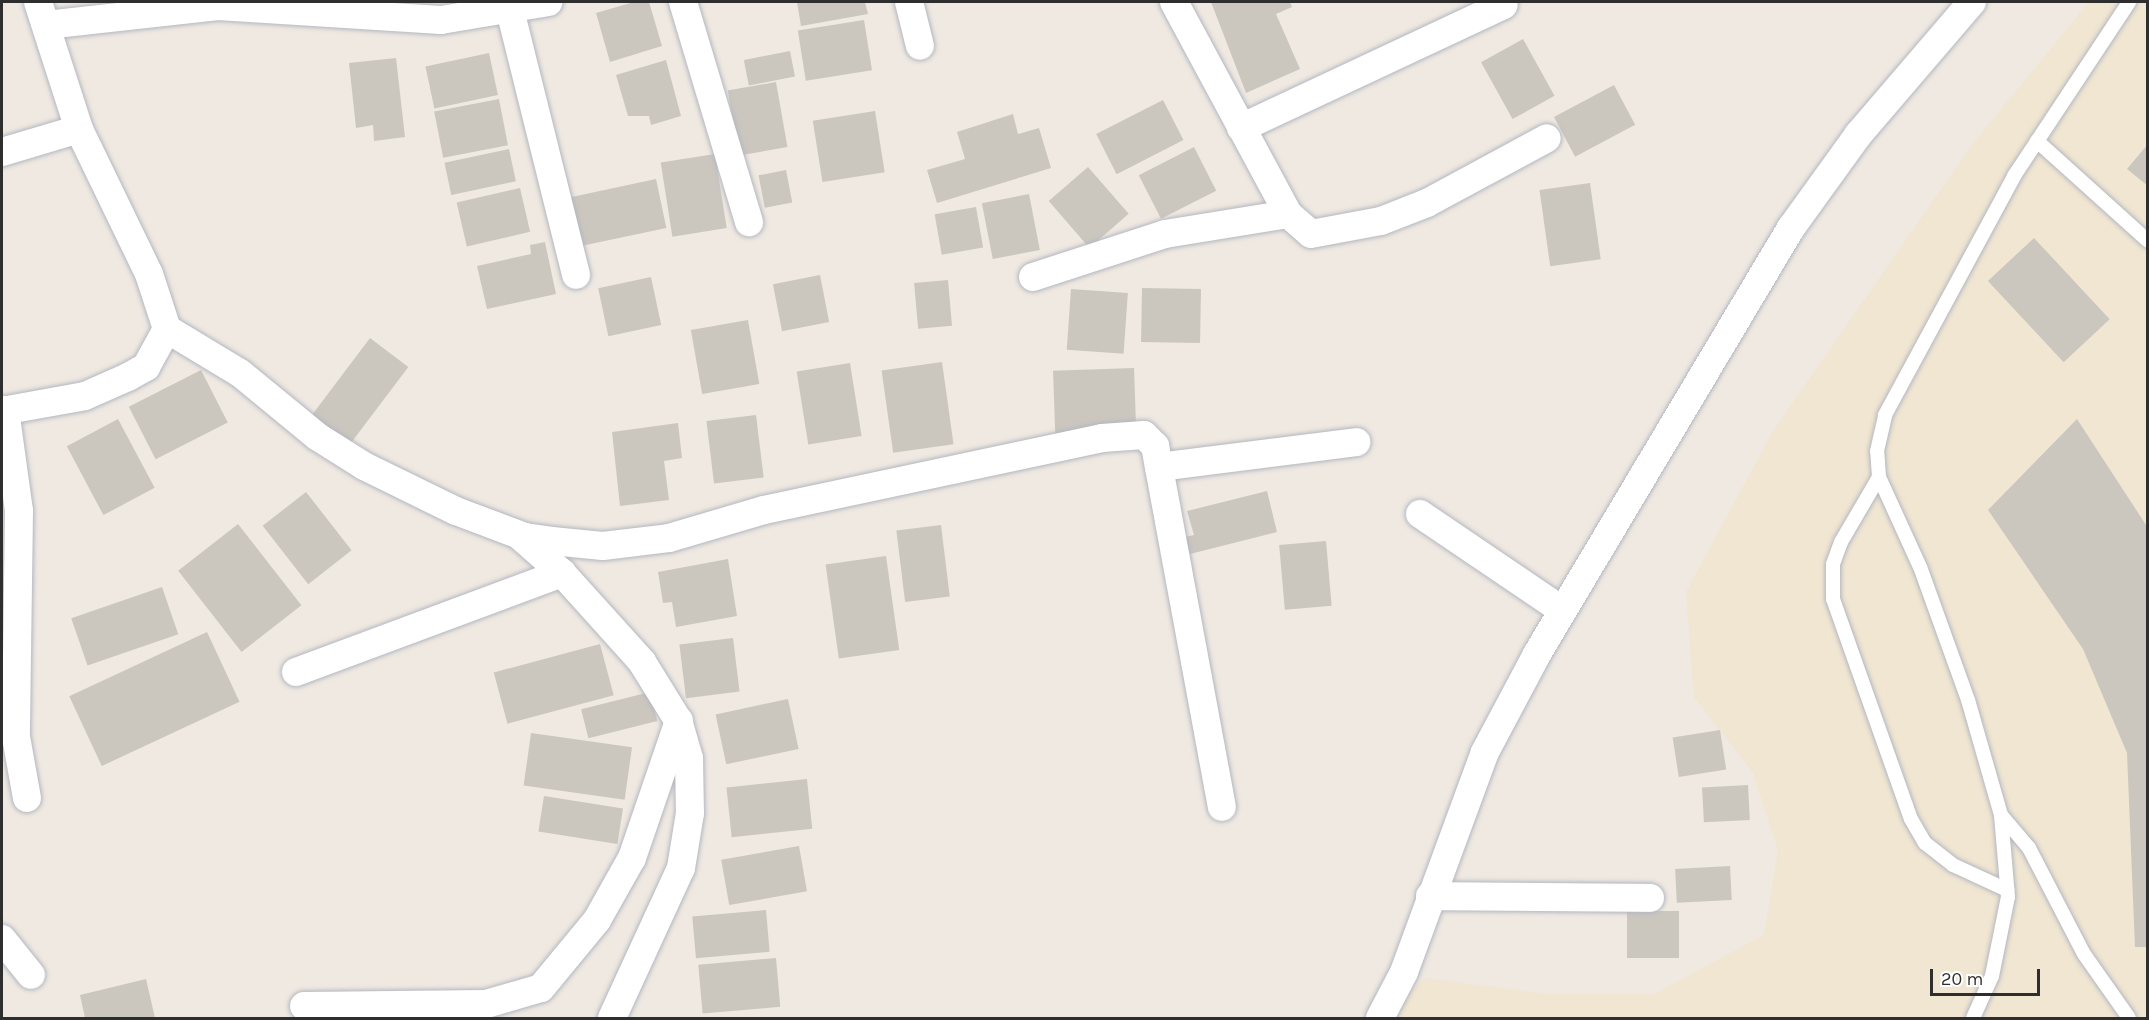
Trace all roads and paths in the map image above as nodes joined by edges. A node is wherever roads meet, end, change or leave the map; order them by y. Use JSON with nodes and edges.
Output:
{"nodes":[{"id":1,"x":548,"y":2,"type":"edge"},
{"id":2,"x":684,"y":2,"type":"edge"},
{"id":3,"x":909,"y":2,"type":"edge"},
{"id":4,"x":1174,"y":2,"type":"edge"},
{"id":5,"x":1972,"y":2,"type":"edge"},
{"id":6,"x":2129,"y":2,"type":"edge"},
{"id":7,"x":1504,"y":5,"type":"dead end"},
{"id":8,"x":510,"y":10,"type":"junction"},
{"id":9,"x":42,"y":13,"type":"edge"},
{"id":10,"x":920,"y":46,"type":"dead end"},
{"id":11,"x":1242,"y":128,"type":"junction"},
{"id":12,"x":79,"y":129,"type":"junction"},
{"id":13,"x":1547,"y":138,"type":"dead end"},
{"id":14,"x":2037,"y":141,"type":"junction"},
{"id":15,"x":2,"y":152,"type":"edge"},
{"id":16,"x":1288,"y":214,"type":"junction"},
{"id":17,"x":749,"y":222,"type":"dead end"},
{"id":18,"x":2148,"y":241,"type":"edge"},
{"id":19,"x":576,"y":275,"type":"dead end"},
{"id":20,"x":1033,"y":277,"type":"dead end"},
{"id":21,"x":167,"y":329,"type":"junction"},
{"id":22,"x":3,"y":411,"type":"edge"},
{"id":23,"x":1356,"y":442,"type":"dead end"},
{"id":24,"x":1159,"y":468,"type":"junction"},
{"id":25,"x":1879,"y":477,"type":"junction"},
{"id":26,"x":1420,"y":514,"type":"dead end"},
{"id":27,"x":518,"y":535,"type":"junction"},
{"id":28,"x":562,"y":573,"type":"junction"},
{"id":29,"x":1562,"y":610,"type":"junction"},
{"id":30,"x":296,"y":672,"type":"dead end"},
{"id":31,"x":679,"y":721,"type":"junction"},
{"id":32,"x":27,"y":798,"type":"dead end"},
{"id":33,"x":1222,"y":807,"type":"dead end"},
{"id":34,"x":2001,"y":815,"type":"junction"},
{"id":35,"x":2007,"y":890,"type":"junction"},
{"id":36,"x":1430,"y":896,"type":"junction"},
{"id":37,"x":1650,"y":898,"type":"dead end"},
{"id":38,"x":2,"y":939,"type":"edge"},
{"id":39,"x":31,"y":975,"type":"dead end"},
{"id":40,"x":304,"y":1006,"type":"dead end"},
{"id":41,"x":612,"y":1018,"type":"edge"},
{"id":42,"x":1380,"y":1018,"type":"edge"},
{"id":43,"x":1973,"y":1018,"type":"edge"},
{"id":44,"x":2129,"y":1018,"type":"edge"}],
"edges":[{"from":1,"to":8,"type":"street"},
{"from":2,"to":17,"type":"street"},
{"from":3,"to":10,"type":"street"},
{"from":4,"to":11,"type":"street"},
{"from":5,"to":29,"type":"street"},
{"from":6,"to":14,"type":"lane"},
{"from":7,"to":11,"type":"street"},
{"from":8,"to":9,"type":"street"},
{"from":8,"to":19,"type":"street"},
{"from":9,"to":12,"type":"street"},
{"from":11,"to":16,"type":"street"},
{"from":12,"to":15,"type":"street"},
{"from":12,"to":21,"type":"street"},
{"from":13,"to":16,"type":"street"},
{"from":14,"to":18,"type":"lane"},
{"from":14,"to":25,"type":"lane"},
{"from":16,"to":20,"type":"street"},
{"from":21,"to":22,"type":"street"},
{"from":21,"to":27,"type":"street"},
{"from":22,"to":32,"type":"street"},
{"from":23,"to":24,"type":"street"},
{"from":24,"to":27,"type":"street"},
{"from":24,"to":33,"type":"street"},
{"from":25,"to":34,"type":"lane"},
{"from":25,"to":35,"type":"lane"},
{"from":26,"to":29,"type":"street"},
{"from":27,"to":28,"type":"street"},
{"from":28,"to":30,"type":"street"},
{"from":28,"to":31,"type":"street"},
{"from":29,"to":36,"type":"street"},
{"from":31,"to":40,"type":"street"},
{"from":31,"to":41,"type":"street"},
{"from":34,"to":35,"type":"lane"},
{"from":34,"to":44,"type":"lane"},
{"from":35,"to":43,"type":"lane"},
{"from":36,"to":37,"type":"street"},
{"from":36,"to":42,"type":"street"},
{"from":38,"to":39,"type":"street"}]}
